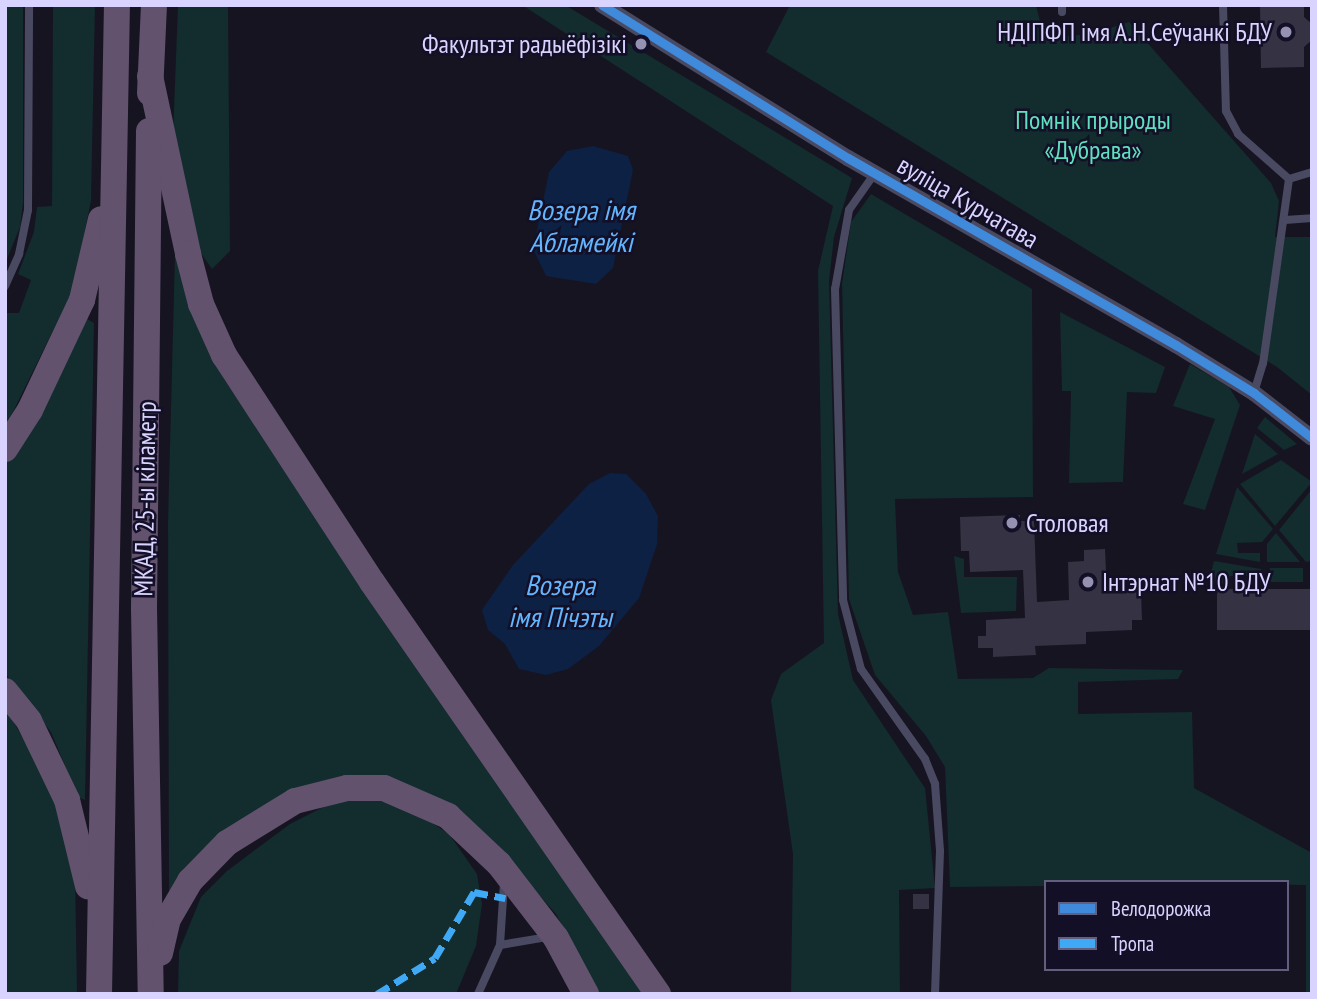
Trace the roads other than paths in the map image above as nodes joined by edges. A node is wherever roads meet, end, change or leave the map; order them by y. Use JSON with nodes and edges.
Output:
{"nodes":[{"id":1,"x":29,"y":5,"type":"edge"},
{"id":2,"x":117,"y":5,"type":"edge"},
{"id":3,"x":153,"y":5,"type":"edge"},
{"id":4,"x":602,"y":5,"type":"edge"},
{"id":5,"x":1223,"y":5,"type":"edge"},
{"id":6,"x":150,"y":76,"type":"junction"},
{"id":7,"x":113,"y":169,"type":"junction"},
{"id":8,"x":1312,"y":172,"type":"edge"},
{"id":9,"x":874,"y":173,"type":"junction"},
{"id":10,"x":1289,"y":179,"type":"junction"},
{"id":11,"x":1312,"y":218,"type":"edge"},
{"id":12,"x":1285,"y":220,"type":"junction"},
{"id":13,"x":5,"y":286,"type":"edge"},
{"id":14,"x":1254,"y":393,"type":"junction"},
{"id":15,"x":1312,"y":438,"type":"edge"},
{"id":16,"x":5,"y":449,"type":"edge"},
{"id":17,"x":5,"y":691,"type":"edge"},
{"id":18,"x":499,"y":863,"type":"junction"},
{"id":19,"x":556,"y":938,"type":"junction"},
{"id":20,"x":99,"y":942,"type":"junction"},
{"id":21,"x":499,"y":945,"type":"junction"},
{"id":22,"x":99,"y":994,"type":"edge"},
{"id":23,"x":152,"y":994,"type":"edge"},
{"id":24,"x":478,"y":994,"type":"edge"},
{"id":25,"x":586,"y":994,"type":"edge"},
{"id":26,"x":658,"y":994,"type":"edge"},
{"id":27,"x":935,"y":994,"type":"edge"}],
"edges":[{"from":1,"to":13,"type":"lane"},
{"from":2,"to":7,"type":"highway","name":"МКАД, 25-ы кіламетр"},
{"from":3,"to":6,"type":"highway","name":"МКАД, 25-ы кіламетр"},
{"from":4,"to":9,"type":"street","name":"вуліца Курчатава"},
{"from":5,"to":10,"type":"lane"},
{"from":6,"to":23,"type":"highway","name":"МКАД, 25-ы кіламетр"},
{"from":6,"to":26,"type":"highway"},
{"from":7,"to":16,"type":"highway"},
{"from":7,"to":20,"type":"highway","name":"МКАД, 25-ы кіламетр"},
{"from":8,"to":10,"type":"lane"},
{"from":9,"to":14,"type":"street","name":"вуліца Курчатава"},
{"from":9,"to":27,"type":"lane"},
{"from":10,"to":12,"type":"lane"},
{"from":11,"to":12,"type":"lane"},
{"from":12,"to":14,"type":"lane"},
{"from":14,"to":15,"type":"street","name":"вуліца Курчатава"},
{"from":17,"to":20,"type":"highway"},
{"from":18,"to":19,"type":"highway"},
{"from":18,"to":21,"type":"lane"},
{"from":18,"to":23,"type":"highway"},
{"from":19,"to":21,"type":"lane"},
{"from":19,"to":25,"type":"highway"},
{"from":20,"to":22,"type":"highway","name":"МКАД, 25-ы кіламетр"},
{"from":21,"to":24,"type":"lane"}]}
